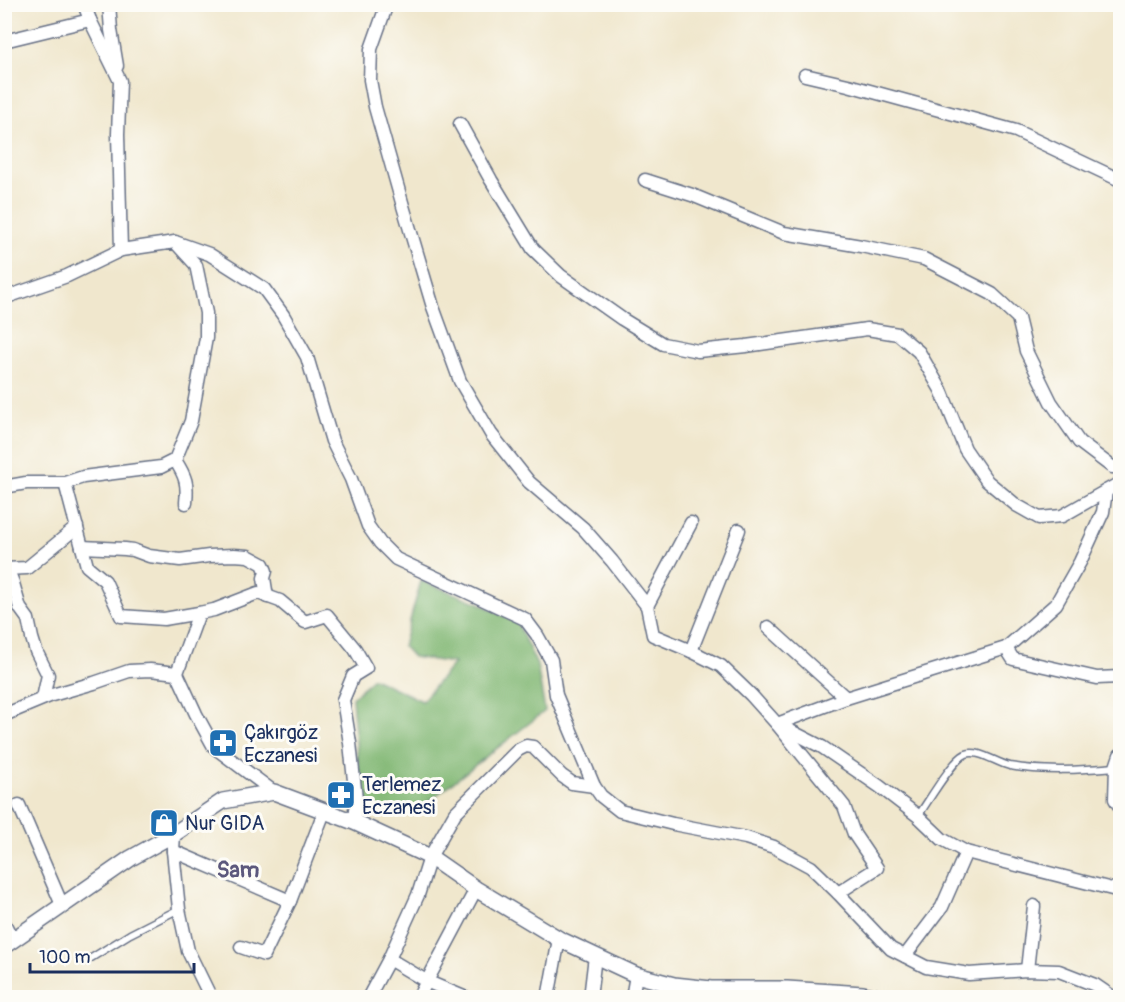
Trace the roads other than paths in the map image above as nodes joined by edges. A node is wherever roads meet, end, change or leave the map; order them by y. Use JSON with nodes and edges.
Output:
{"nodes":[{"id":1,"x":84,"y":4,"type":"edge"},
{"id":2,"x":109,"y":4,"type":"edge"},
{"id":3,"x":387,"y":4,"type":"edge"},
{"id":4,"x":90,"y":20,"type":"junction"},
{"id":5,"x":4,"y":41,"type":"edge"},
{"id":6,"x":805,"y":75,"type":"dead end"},
{"id":7,"x":120,"y":81,"type":"junction"},
{"id":8,"x":460,"y":124,"type":"dead end"},
{"id":9,"x":645,"y":180,"type":"dead end"},
{"id":10,"x":1120,"y":180,"type":"edge"},
{"id":11,"x":176,"y":242,"type":"junction"},
{"id":12,"x":121,"y":250,"type":"junction"},
{"id":13,"x":4,"y":298,"type":"edge"},
{"id":14,"x":175,"y":460,"type":"junction"},
{"id":15,"x":1120,"y":467,"type":"edge"},
{"id":16,"x":65,"y":483,"type":"junction"},
{"id":17,"x":1120,"y":483,"type":"edge"},
{"id":18,"x":4,"y":487,"type":"edge"},
{"id":19,"x":1106,"y":491,"type":"junction"},
{"id":20,"x":186,"y":503,"type":"dead end"},
{"id":21,"x":691,"y":523,"type":"dead end"},
{"id":22,"x":77,"y":527,"type":"junction"},
{"id":23,"x":739,"y":530,"type":"dead end"},
{"id":24,"x":82,"y":547,"type":"junction"},
{"id":25,"x":6,"y":570,"type":"edge"},
{"id":26,"x":267,"y":597,"type":"junction"},
{"id":27,"x":647,"y":606,"type":"junction"},
{"id":28,"x":199,"y":613,"type":"junction"},
{"id":29,"x":768,"y":627,"type":"dead end"},
{"id":30,"x":1006,"y":648,"type":"junction"},
{"id":31,"x":691,"y":651,"type":"junction"},
{"id":32,"x":177,"y":673,"type":"junction"},
{"id":33,"x":1120,"y":677,"type":"edge"},
{"id":34,"x":43,"y":698,"type":"junction"},
{"id":35,"x":846,"y":698,"type":"junction"},
{"id":36,"x":4,"y":715,"type":"edge"},
{"id":37,"x":777,"y":724,"type":"junction"},
{"id":38,"x":1118,"y":761,"type":"edge"},
{"id":39,"x":594,"y":786,"type":"junction"},
{"id":40,"x":274,"y":792,"type":"junction"},
{"id":41,"x":1119,"y":801,"type":"edge"},
{"id":42,"x":19,"y":805,"type":"dead end"},
{"id":43,"x":324,"y":812,"type":"junction"},
{"id":44,"x":918,"y":816,"type":"junction"},
{"id":45,"x":354,"y":822,"type":"junction"},
{"id":46,"x":174,"y":834,"type":"junction"},
{"id":47,"x":173,"y":851,"type":"junction"},
{"id":48,"x":966,"y":852,"type":"junction"},
{"id":49,"x":430,"y":857,"type":"junction"},
{"id":50,"x":476,"y":889,"type":"junction"},
{"id":51,"x":1120,"y":891,"type":"edge"},
{"id":52,"x":838,"y":893,"type":"junction"},
{"id":53,"x":290,"y":901,"type":"junction"},
{"id":54,"x":62,"y":905,"type":"junction"},
{"id":55,"x":1034,"y":906,"type":"dead end"},
{"id":56,"x":179,"y":909,"type":"junction"},
{"id":57,"x":4,"y":926,"type":"edge"},
{"id":58,"x":559,"y":939,"type":"junction"},
{"id":59,"x":8,"y":943,"type":"edge"},
{"id":60,"x":241,"y":947,"type":"dead end"},
{"id":61,"x":595,"y":956,"type":"junction"},
{"id":62,"x":905,"y":956,"type":"junction"},
{"id":63,"x":389,"y":959,"type":"junction"},
{"id":64,"x":88,"y":960,"type":"dead end"},
{"id":65,"x":1027,"y":970,"type":"junction"},
{"id":66,"x":636,"y":975,"type":"junction"},
{"id":67,"x":426,"y":981,"type":"junction"},
{"id":68,"x":211,"y":998,"type":"edge"},
{"id":69,"x":368,"y":998,"type":"edge"},
{"id":70,"x":418,"y":998,"type":"edge"},
{"id":71,"x":466,"y":998,"type":"edge"},
{"id":72,"x":548,"y":998,"type":"edge"},
{"id":73,"x":590,"y":998,"type":"edge"},
{"id":74,"x":632,"y":998,"type":"edge"},
{"id":75,"x":882,"y":998,"type":"edge"},
{"id":76,"x":1114,"y":998,"type":"edge"}],
"edges":[{"from":1,"to":4,"type":"street"},
{"from":2,"to":7,"type":"street"},
{"from":3,"to":27,"type":"street"},
{"from":4,"to":5,"type":"street"},
{"from":4,"to":7,"type":"street"},
{"from":6,"to":10,"type":"street"},
{"from":7,"to":12,"type":"street"},
{"from":8,"to":19,"type":"street"},
{"from":9,"to":15,"type":"street"},
{"from":11,"to":12,"type":"street"},
{"from":11,"to":14,"type":"street"},
{"from":11,"to":39,"type":"street"},
{"from":12,"to":13,"type":"street"},
{"from":14,"to":16,"type":"street"},
{"from":14,"to":20,"type":"street"},
{"from":16,"to":18,"type":"street"},
{"from":16,"to":22,"type":"street"},
{"from":17,"to":19,"type":"street"},
{"from":19,"to":30,"type":"street"},
{"from":21,"to":27,"type":"street"},
{"from":22,"to":24,"type":"street"},
{"from":22,"to":25,"type":"street"},
{"from":23,"to":31,"type":"street"},
{"from":24,"to":26,"type":"street"},
{"from":24,"to":28,"type":"street"},
{"from":25,"to":34,"type":"street"},
{"from":26,"to":28,"type":"street"},
{"from":26,"to":45,"type":"street"},
{"from":27,"to":31,"type":"street"},
{"from":28,"to":32,"type":"street"},
{"from":29,"to":35,"type":"street"},
{"from":30,"to":33,"type":"street"},
{"from":30,"to":35,"type":"street"},
{"from":31,"to":37,"type":"street"},
{"from":32,"to":34,"type":"street"},
{"from":32,"to":40,"type":"street"},
{"from":34,"to":36,"type":"street"},
{"from":35,"to":37,"type":"street"},
{"from":37,"to":44,"type":"street"},
{"from":37,"to":52,"type":"street"},
{"from":38,"to":41,"type":"street"},
{"from":38,"to":44,"type":"lane"},
{"from":39,"to":49,"type":"street"},
{"from":39,"to":52,"type":"street"},
{"from":40,"to":43,"type":"street"},
{"from":40,"to":46,"type":"street"},
{"from":42,"to":54,"type":"street"},
{"from":43,"to":45,"type":"street"},
{"from":43,"to":53,"type":"street"},
{"from":44,"to":48,"type":"street"},
{"from":45,"to":49,"type":"street"},
{"from":46,"to":47,"type":"street"},
{"from":46,"to":54,"type":"street"},
{"from":47,"to":53,"type":"street"},
{"from":47,"to":56,"type":"street"},
{"from":48,"to":51,"type":"street"},
{"from":48,"to":62,"type":"street"},
{"from":49,"to":50,"type":"street"},
{"from":49,"to":63,"type":"street"},
{"from":50,"to":58,"type":"street"},
{"from":50,"to":67,"type":"street"},
{"from":52,"to":62,"type":"street"},
{"from":53,"to":60,"type":"street"},
{"from":54,"to":59,"type":"street"},
{"from":55,"to":65,"type":"street"},
{"from":56,"to":64,"type":"lane"},
{"from":56,"to":68,"type":"street"},
{"from":57,"to":59,"type":"street"},
{"from":58,"to":61,"type":"street"},
{"from":58,"to":72,"type":"street"},
{"from":61,"to":66,"type":"street"},
{"from":61,"to":73,"type":"street"},
{"from":62,"to":65,"type":"street"},
{"from":63,"to":67,"type":"street"},
{"from":63,"to":69,"type":"street"},
{"from":65,"to":76,"type":"street"},
{"from":66,"to":74,"type":"street"},
{"from":66,"to":75,"type":"street"},
{"from":67,"to":70,"type":"street"},
{"from":67,"to":71,"type":"street"}]}
